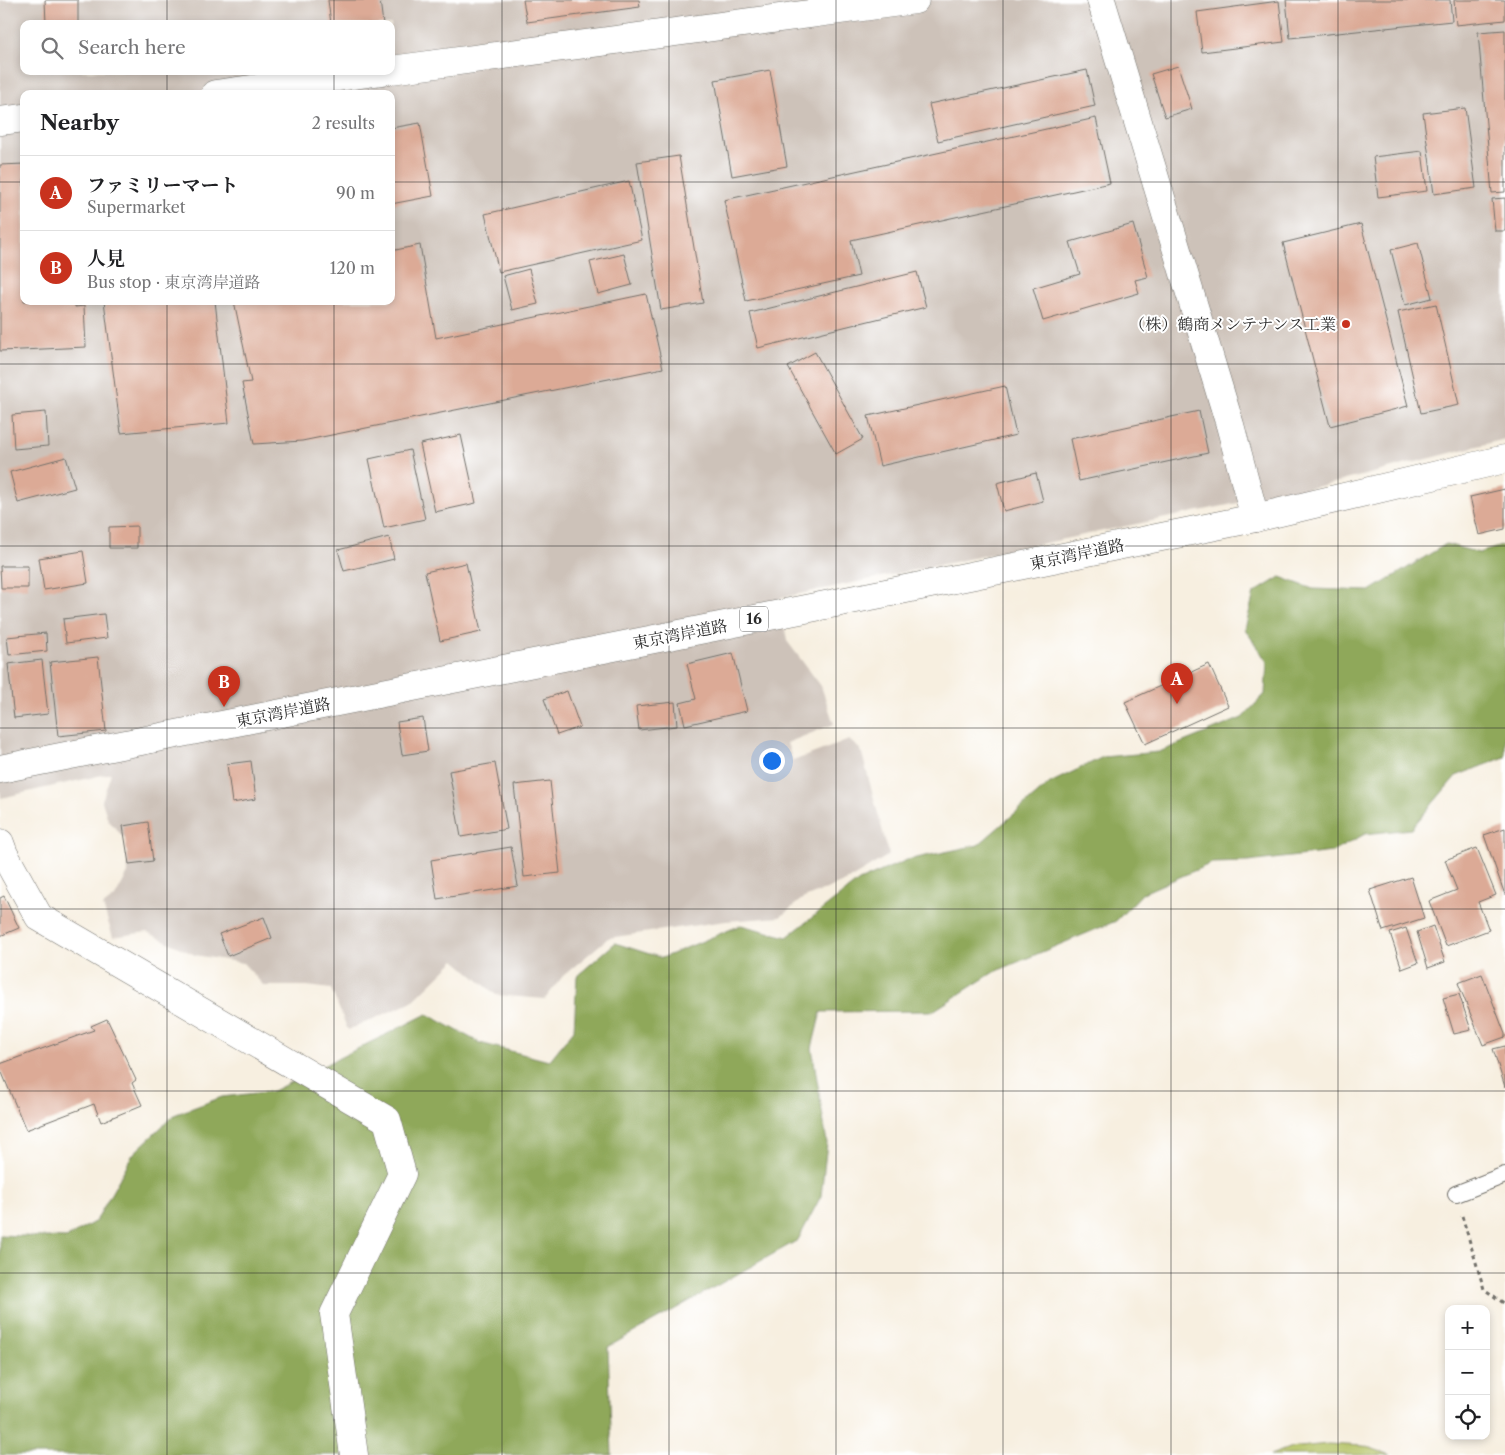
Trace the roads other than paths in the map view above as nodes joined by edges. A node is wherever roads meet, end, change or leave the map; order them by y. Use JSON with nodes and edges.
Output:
{"nodes":[{"id":1,"x":915,"y":0,"type":"edge"},
{"id":2,"x":1101,"y":0,"type":"edge"},
{"id":3,"x":395,"y":69,"type":"edge"},
{"id":4,"x":354,"y":75,"type":"edge"},
{"id":5,"x":244,"y":90,"type":"edge"},
{"id":6,"x":20,"y":118,"type":"edge"},
{"id":7,"x":0,"y":121,"type":"edge"},
{"id":8,"x":1505,"y":459,"type":"edge"},
{"id":9,"x":1255,"y":518,"type":"junction"},
{"id":10,"x":0,"y":769,"type":"edge"},
{"id":11,"x":0,"y":843,"type":"edge"},
{"id":12,"x":1505,"y":1175,"type":"edge"},
{"id":13,"x":1456,"y":1194,"type":"road end"},
{"id":14,"x":354,"y":1455,"type":"edge"}],
"edges":[{"from":1,"to":3,"type":"main road"},
{"from":2,"to":9,"type":"main road"},
{"from":4,"to":5,"type":"main road"},
{"from":6,"to":7,"type":"main road"},
{"from":8,"to":9,"type":"main road","name":"東京湾岸道路","number":"16"},
{"from":9,"to":10,"type":"main road","name":"東京湾岸道路","number":"16"},
{"from":11,"to":14,"type":"main road"},
{"from":12,"to":13,"type":"lane"}]}
